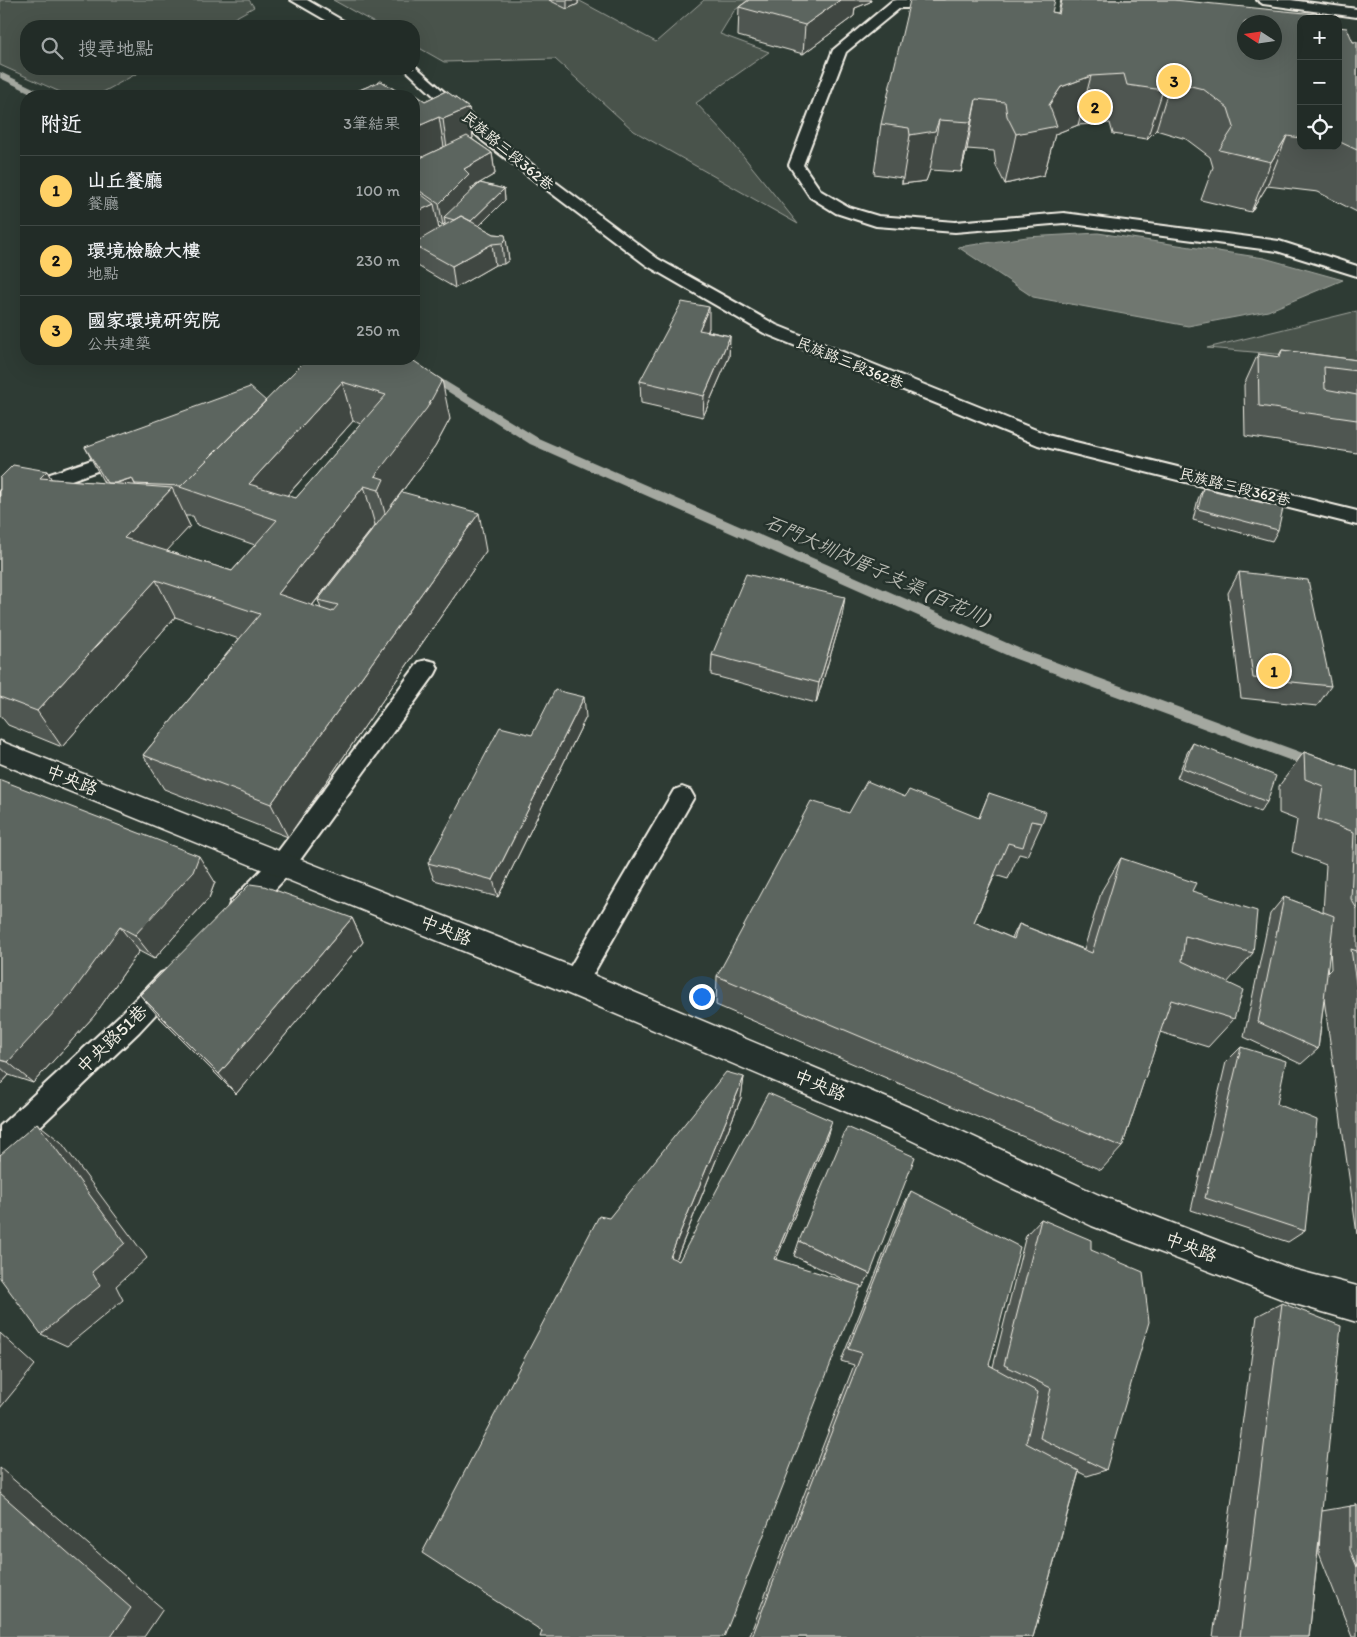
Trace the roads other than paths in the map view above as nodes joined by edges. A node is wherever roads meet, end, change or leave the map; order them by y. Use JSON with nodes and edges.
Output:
{"nodes":[{"id":1,"x":297,"y":0,"type":"edge"},
{"id":2,"x":1263,"y":0,"type":"edge"},
{"id":3,"x":958,"y":4,"type":"edge"},
{"id":4,"x":1357,"y":13,"type":"edge"},
{"id":5,"x":334,"y":20,"type":"edge"},
{"id":6,"x":419,"y":75,"type":"edge"},
{"id":7,"x":489,"y":139,"type":"junction"},
{"id":8,"x":472,"y":147,"type":"edge"},
{"id":9,"x":1357,"y":271,"type":"edge"},
{"id":10,"x":142,"y":449,"type":"edge"},
{"id":11,"x":0,"y":498,"type":"edge"},
{"id":12,"x":1357,"y":518,"type":"edge"},
{"id":13,"x":428,"y":668,"type":"dead end"},
{"id":14,"x":0,"y":752,"type":"edge"},
{"id":15,"x":682,"y":798,"type":"dead end"},
{"id":16,"x":283,"y":864,"type":"junction"},
{"id":17,"x":223,"y":926,"type":"edge"},
{"id":18,"x":190,"y":961,"type":"edge"},
{"id":19,"x":575,"y":982,"type":"junction"},
{"id":20,"x":0,"y":1145,"type":"edge"},
{"id":21,"x":1357,"y":1304,"type":"edge"}],
"edges":[{"from":1,"to":5,"type":"lane"},
{"from":2,"to":4,"type":"lane"},
{"from":3,"to":9,"type":"lane"},
{"from":6,"to":7,"type":"lane","name":"民族路三段362巷"},
{"from":7,"to":8,"type":"lane"},
{"from":7,"to":12,"type":"lane","name":"民族路三段362巷"},
{"from":10,"to":11,"type":"lane"},
{"from":13,"to":16,"type":"lane"},
{"from":14,"to":16,"type":"street","name":"中央路"},
{"from":15,"to":19,"type":"lane"},
{"from":16,"to":17,"type":"lane"},
{"from":16,"to":19,"type":"street","name":"中央路"},
{"from":18,"to":20,"type":"lane","name":"中央路51巷"},
{"from":19,"to":21,"type":"street","name":"中央路"}]}
